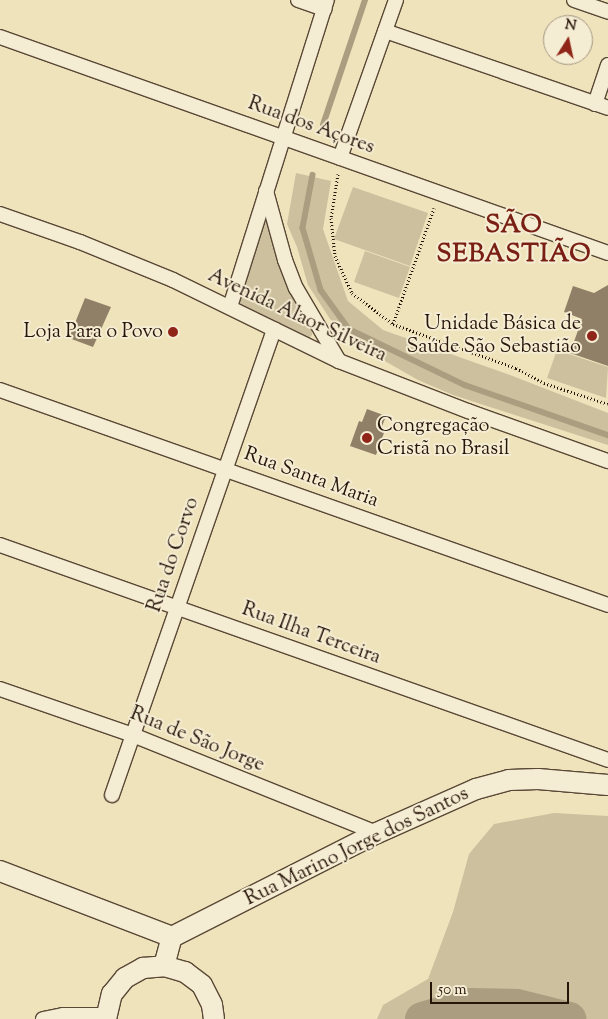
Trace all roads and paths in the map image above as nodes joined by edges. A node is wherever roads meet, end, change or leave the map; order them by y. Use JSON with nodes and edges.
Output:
{"nodes":[{"id":1,"x":298,"y":0,"type":"edge"},
{"id":2,"x":396,"y":0,"type":"edge"},
{"id":3,"x":574,"y":0,"type":"edge"},
{"id":4,"x":326,"y":5,"type":"edge"},
{"id":5,"x":608,"y":12,"type":"edge"},
{"id":6,"x":385,"y":31,"type":"junction"},
{"id":7,"x":0,"y":37,"type":"edge"},
{"id":8,"x":608,"y":65,"type":"edge"},
{"id":9,"x":594,"y":104,"type":"junction"},
{"id":10,"x":608,"y":108,"type":"edge"},
{"id":11,"x":283,"y":138,"type":"junction"},
{"id":12,"x":340,"y":158,"type":"junction"},
{"id":13,"x":266,"y":190,"type":"junction"},
{"id":14,"x":439,"y":193,"type":"junction"},
{"id":15,"x":0,"y":214,"type":"edge"},
{"id":16,"x":608,"y":253,"type":"edge"},
{"id":17,"x":230,"y":308,"type":"junction"},
{"id":18,"x":393,"y":324,"type":"junction"},
{"id":19,"x":274,"y":329,"type":"junction"},
{"id":20,"x":338,"y":361,"type":"junction"},
{"id":21,"x":0,"y":390,"type":"edge"},
{"id":22,"x":608,"y":404,"type":"edge"},
{"id":23,"x":608,"y":461,"type":"edge"},
{"id":24,"x":225,"y":469,"type":"junction"},
{"id":25,"x":0,"y":545,"type":"edge"},
{"id":26,"x":608,"y":605,"type":"edge"},
{"id":27,"x":177,"y":607,"type":"junction"},
{"id":28,"x":0,"y":689,"type":"edge"},
{"id":29,"x":133,"y":735,"type":"junction"},
{"id":30,"x":608,"y":760,"type":"edge"},
{"id":31,"x":608,"y":785,"type":"edge"},
{"id":32,"x":112,"y":794,"type":"dead end"},
{"id":33,"x":377,"y":833,"type":"junction"},
{"id":34,"x":0,"y":871,"type":"edge"},
{"id":35,"x":172,"y":937,"type":"junction"},
{"id":36,"x":164,"y":966,"type":"junction"},
{"id":37,"x":106,"y":1017,"type":"edge"},
{"id":38,"x":43,"y":1019,"type":"edge"},
{"id":39,"x":214,"y":1019,"type":"edge"}],
"edges":[{"from":1,"to":4,"type":"street"},
{"from":2,"to":6,"type":"street"},
{"from":3,"to":5,"type":"street"},
{"from":4,"to":11,"type":"street"},
{"from":6,"to":9,"type":"street"},
{"from":6,"to":12,"type":"street"},
{"from":7,"to":11,"type":"street","name":"Rua dos Açores"},
{"from":8,"to":9,"type":"street"},
{"from":9,"to":10,"type":"street"},
{"from":11,"to":12,"type":"street","name":"Rua dos Açores"},
{"from":11,"to":13,"type":"street"},
{"from":12,"to":14,"type":"street","name":"Rua dos Açores"},
{"from":12,"to":18,"type":"path"},
{"from":13,"to":17,"type":"street"},
{"from":13,"to":20,"type":"street"},
{"from":14,"to":16,"type":"street","name":"Rua dos Açores"},
{"from":14,"to":18,"type":"path"},
{"from":15,"to":17,"type":"street","name":"Avenida Alaor Silveira"},
{"from":17,"to":19,"type":"street","name":"Avenida Alaor Silveira"},
{"from":18,"to":22,"type":"path"},
{"from":19,"to":20,"type":"street","name":"Avenida Alaor Silveira"},
{"from":19,"to":24,"type":"street","name":"Rua do Corvo"},
{"from":20,"to":23,"type":"street","name":"Avenida Alaor Silveira"},
{"from":21,"to":24,"type":"street","name":"Rua Santa Maria"},
{"from":24,"to":26,"type":"street","name":"Rua Santa Maria"},
{"from":24,"to":27,"type":"street","name":"Rua do Corvo"},
{"from":25,"to":27,"type":"street","name":"Rua Ilha Terceira"},
{"from":27,"to":29,"type":"street","name":"Rua do Corvo"},
{"from":27,"to":30,"type":"street","name":"Rua Ilha Terceira"},
{"from":28,"to":29,"type":"street","name":"Rua de São Jorge"},
{"from":29,"to":32,"type":"street","name":"Rua do Corvo"},
{"from":29,"to":33,"type":"street","name":"Rua de São Jorge"},
{"from":31,"to":33,"type":"street","name":"Rua Marino Jorge dos Santos"},
{"from":33,"to":35,"type":"street","name":"Rua Marino Jorge dos Santos"},
{"from":34,"to":35,"type":"street"},
{"from":35,"to":36,"type":"street"},
{"from":36,"to":37,"type":"street"},
{"from":36,"to":39,"type":"street"},
{"from":37,"to":38,"type":"street"}]}
